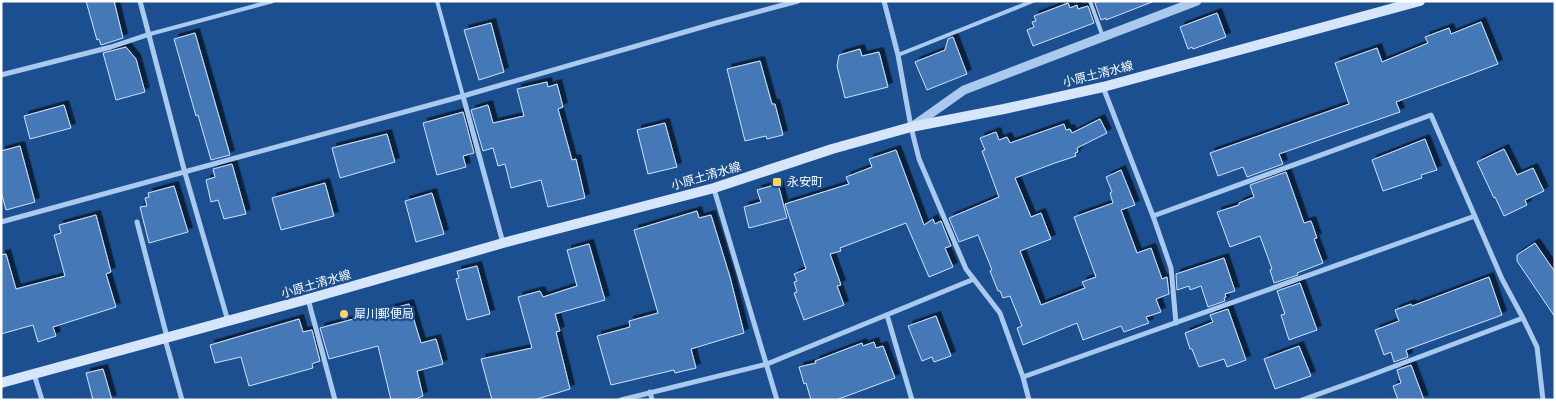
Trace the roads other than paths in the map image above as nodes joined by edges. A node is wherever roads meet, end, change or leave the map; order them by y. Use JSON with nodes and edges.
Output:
{"nodes":[{"id":1,"x":140,"y":1,"type":"edge"},
{"id":2,"x":273,"y":1,"type":"edge"},
{"id":3,"x":437,"y":1,"type":"edge"},
{"id":4,"x":798,"y":1,"type":"edge"},
{"id":5,"x":884,"y":1,"type":"edge"},
{"id":6,"x":1033,"y":1,"type":"edge"},
{"id":7,"x":1090,"y":1,"type":"edge"},
{"id":8,"x":1197,"y":1,"type":"edge"},
{"id":9,"x":1420,"y":1,"type":"edge"},
{"id":10,"x":150,"y":34,"type":"junction"},
{"id":11,"x":1104,"y":37,"type":"junction"},
{"id":12,"x":898,"y":55,"type":"junction"},
{"id":13,"x":1,"y":75,"type":"edge"},
{"id":14,"x":1103,"y":86,"type":"junction"},
{"id":15,"x":464,"y":96,"type":"junction"},
{"id":16,"x":910,"y":127,"type":"junction"},
{"id":17,"x":185,"y":173,"type":"junction"},
{"id":18,"x":714,"y":188,"type":"junction"},
{"id":19,"x":1153,"y":216,"type":"junction"},
{"id":20,"x":1475,"y":216,"type":"junction"},
{"id":21,"x":1,"y":222,"type":"edge"},
{"id":22,"x":137,"y":222,"type":"dead end"},
{"id":23,"x":504,"y":243,"type":"junction"},
{"id":24,"x":974,"y":278,"type":"junction"},
{"id":25,"x":308,"y":299,"type":"junction"},
{"id":26,"x":887,"y":314,"type":"junction"},
{"id":27,"x":1523,"y":318,"type":"junction"},
{"id":28,"x":228,"y":322,"type":"junction"},
{"id":29,"x":1176,"y":322,"type":"junction"},
{"id":30,"x":166,"y":338,"type":"junction"},
{"id":31,"x":768,"y":364,"type":"junction"},
{"id":32,"x":34,"y":374,"type":"junction"},
{"id":33,"x":1023,"y":377,"type":"junction"},
{"id":34,"x":1,"y":383,"type":"edge"},
{"id":35,"x":650,"y":392,"type":"junction"},
{"id":36,"x":42,"y":400,"type":"edge"},
{"id":37,"x":182,"y":400,"type":"edge"},
{"id":38,"x":336,"y":400,"type":"edge"},
{"id":39,"x":621,"y":400,"type":"edge"},
{"id":40,"x":652,"y":400,"type":"edge"},
{"id":41,"x":777,"y":400,"type":"edge"},
{"id":42,"x":912,"y":400,"type":"edge"},
{"id":43,"x":1029,"y":400,"type":"edge"},
{"id":44,"x":1302,"y":400,"type":"edge"},
{"id":45,"x":1543,"y":400,"type":"edge"}],
"edges":[{"from":1,"to":10,"type":"street"},
{"from":2,"to":10,"type":"lane"},
{"from":3,"to":15,"type":"lane"},
{"from":4,"to":15,"type":"street"},
{"from":5,"to":12,"type":"street"},
{"from":6,"to":12,"type":"lane"},
{"from":7,"to":11,"type":"lane"},
{"from":8,"to":11,"type":"street"},
{"from":9,"to":14,"type":"main road","name":"小原土清水線"},
{"from":10,"to":13,"type":"street"},
{"from":10,"to":17,"type":"street"},
{"from":11,"to":16,"type":"street"},
{"from":12,"to":16,"type":"street"},
{"from":14,"to":16,"type":"main road","name":"小原土清水線"},
{"from":14,"to":19,"type":"street"},
{"from":15,"to":17,"type":"street"},
{"from":15,"to":23,"type":"street"},
{"from":16,"to":18,"type":"main road","name":"小原土清水線"},
{"from":16,"to":24,"type":"street"},
{"from":17,"to":21,"type":"street"},
{"from":17,"to":28,"type":"street"},
{"from":18,"to":23,"type":"main road","name":"小原土清水線"},
{"from":18,"to":31,"type":"street"},
{"from":19,"to":20,"type":"street"},
{"from":19,"to":29,"type":"street"},
{"from":20,"to":27,"type":"street"},
{"from":20,"to":29,"type":"street"},
{"from":22,"to":30,"type":"street"},
{"from":23,"to":25,"type":"main road","name":"小原土清水線"},
{"from":24,"to":26,"type":"street"},
{"from":24,"to":33,"type":"street"},
{"from":25,"to":28,"type":"main road","name":"小原土清水線"},
{"from":25,"to":38,"type":"street"},
{"from":26,"to":31,"type":"street"},
{"from":26,"to":42,"type":"street"},
{"from":27,"to":44,"type":"street"},
{"from":27,"to":45,"type":"street"},
{"from":28,"to":30,"type":"main road","name":"小原土清水線"},
{"from":29,"to":33,"type":"street"},
{"from":30,"to":32,"type":"main road","name":"小原土清水線"},
{"from":30,"to":37,"type":"street"},
{"from":31,"to":35,"type":"street"},
{"from":31,"to":41,"type":"street"},
{"from":32,"to":34,"type":"main road","name":"小原土清水線"},
{"from":32,"to":36,"type":"street"},
{"from":33,"to":43,"type":"street"},
{"from":35,"to":39,"type":"street"},
{"from":35,"to":40,"type":"street"}]}
